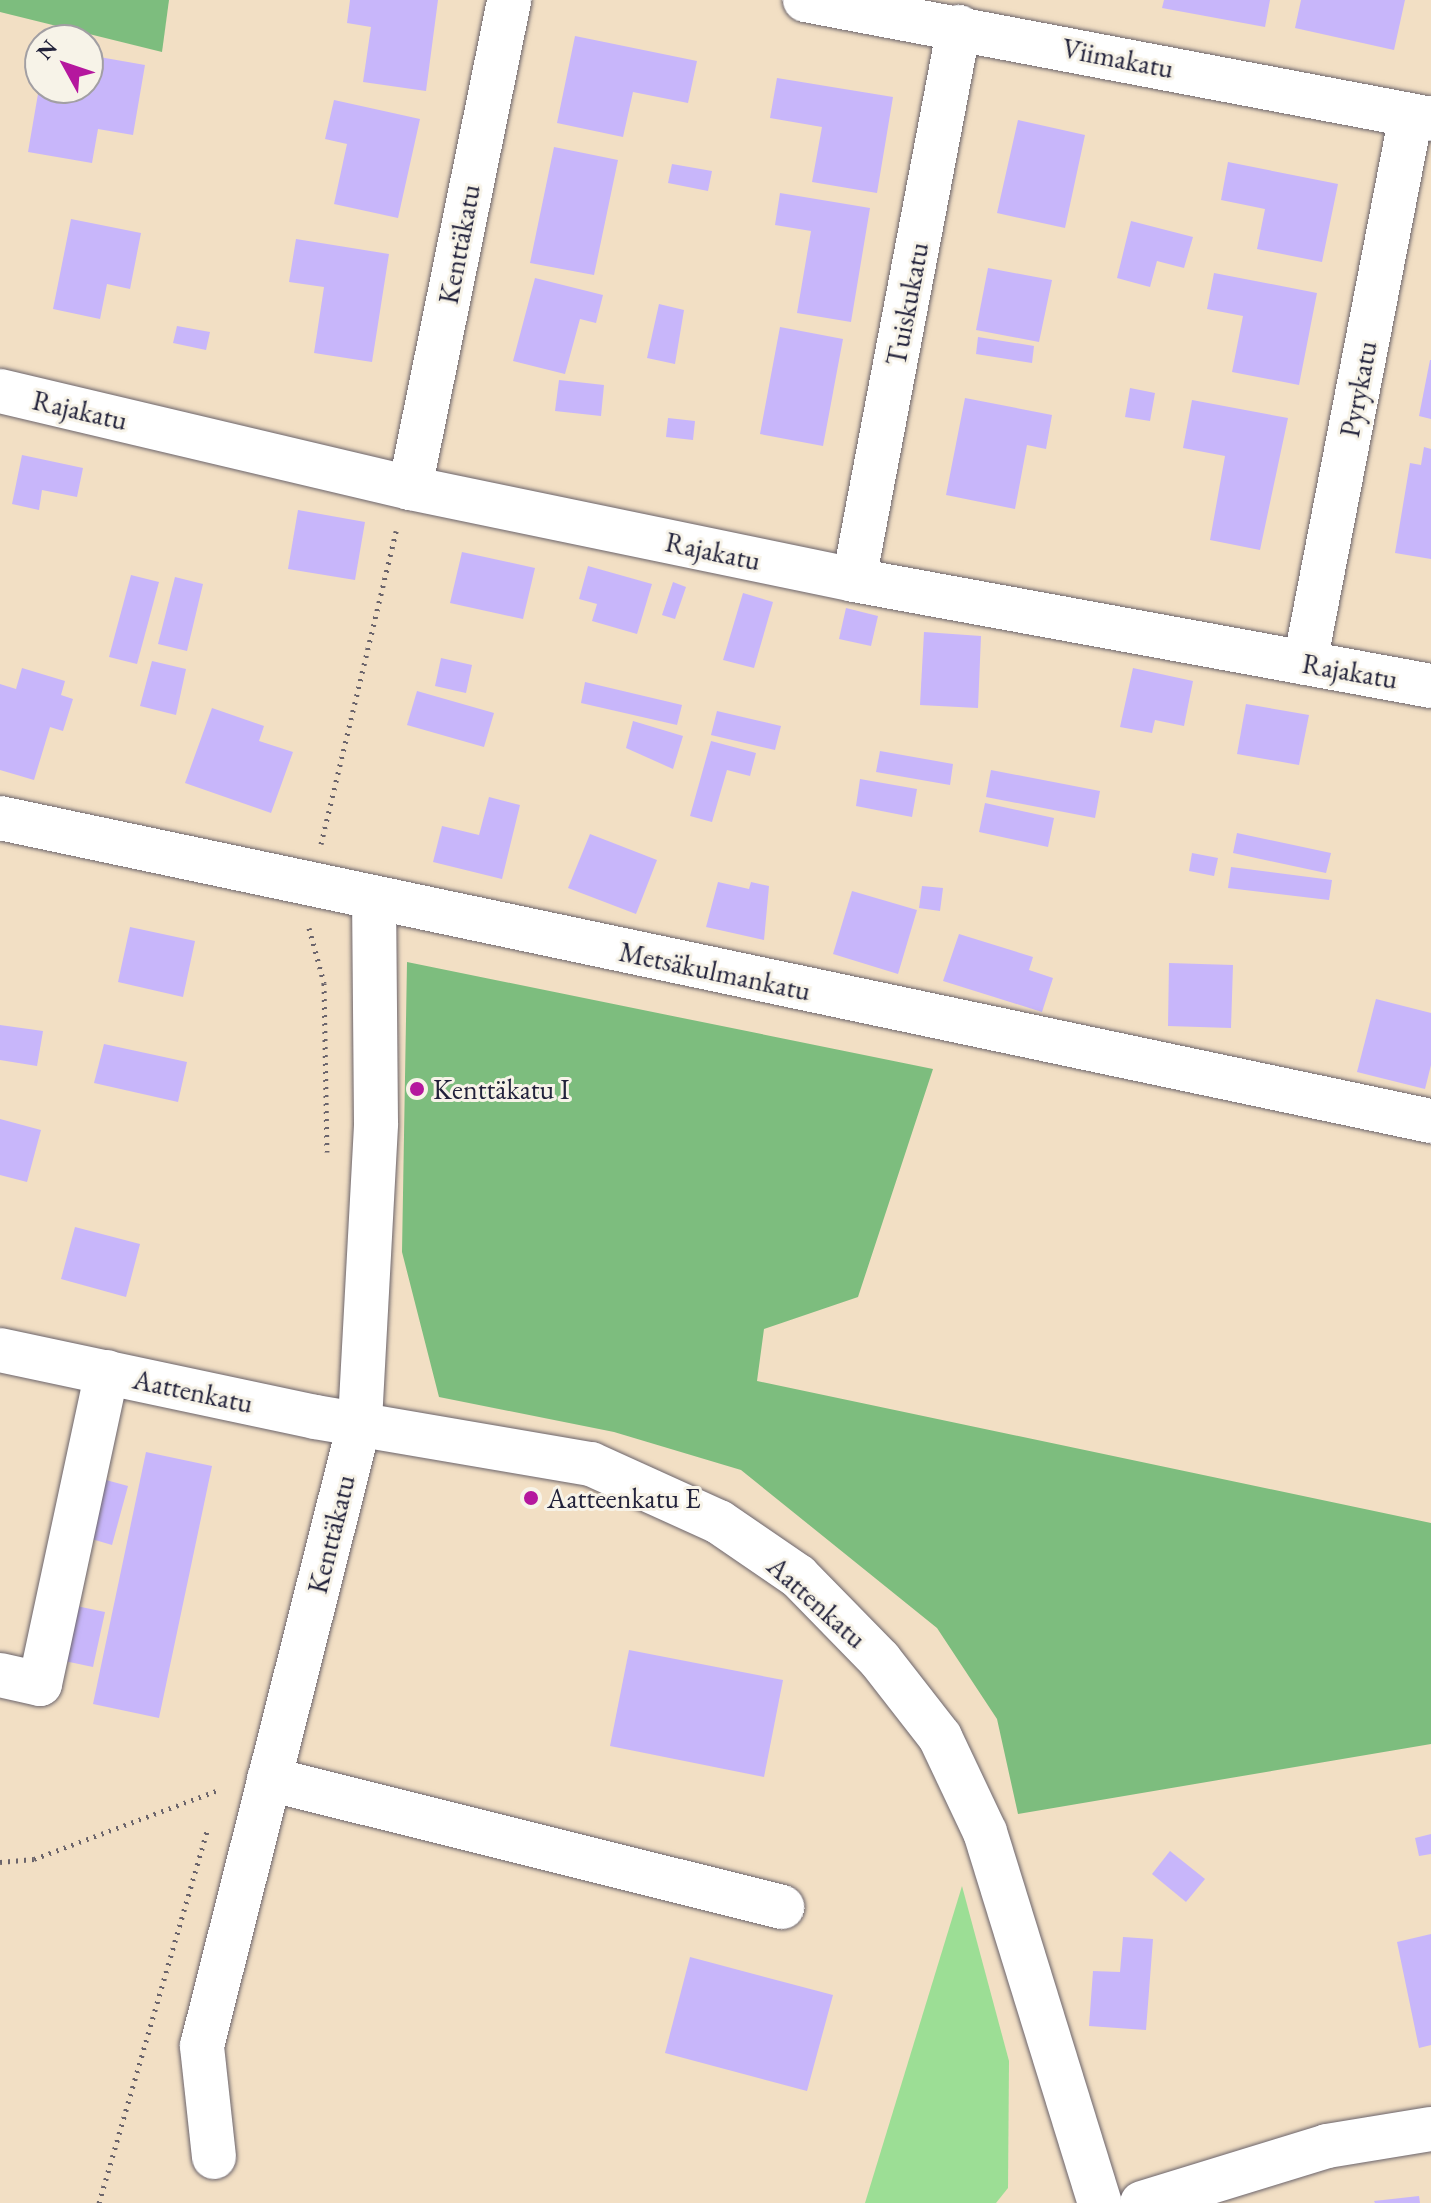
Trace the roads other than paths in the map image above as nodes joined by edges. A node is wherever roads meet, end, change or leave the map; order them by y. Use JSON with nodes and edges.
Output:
{"nodes":[{"id":1,"x":509,"y":0,"type":"edge"},
{"id":2,"x":805,"y":0,"type":"edge"},
{"id":3,"x":959,"y":27,"type":"junction"},
{"id":4,"x":1421,"y":117,"type":"edge"},
{"id":5,"x":0,"y":391,"type":"edge"},
{"id":6,"x":410,"y":488,"type":"junction"},
{"id":7,"x":854,"y":580,"type":"junction"},
{"id":8,"x":1305,"y":663,"type":"junction"},
{"id":9,"x":1431,"y":686,"type":"edge"},
{"id":10,"x":0,"y":818,"type":"edge"},
{"id":11,"x":374,"y":899,"type":"junction"},
{"id":12,"x":1431,"y":1121,"type":"edge"},
{"id":13,"x":0,"y":1350,"type":"edge"},
{"id":14,"x":107,"y":1372,"type":"junction"},
{"id":15,"x":360,"y":1421,"type":"junction"},
{"id":16,"x":0,"y":1675,"type":"edge"},
{"id":17,"x":269,"y":1779,"type":"junction"},
{"id":18,"x":782,"y":1907,"type":"dead end"},
{"id":19,"x":1431,"y":2129,"type":"edge"},
{"id":20,"x":214,"y":2157,"type":"dead end"},
{"id":21,"x":1100,"y":2203,"type":"edge"},
{"id":22,"x":1142,"y":2203,"type":"edge"}],
"edges":[{"from":1,"to":6,"type":"street","name":"Kenttäkatu"},
{"from":2,"to":3,"type":"street","name":"Viimakatu"},
{"from":3,"to":4,"type":"street","name":"Viimakatu"},
{"from":3,"to":7,"type":"street","name":"Tuiskukatu"},
{"from":4,"to":8,"type":"street","name":"Pyrykatu"},
{"from":5,"to":6,"type":"street","name":"Rajakatu"},
{"from":6,"to":7,"type":"street","name":"Rajakatu"},
{"from":7,"to":8,"type":"street","name":"Rajakatu"},
{"from":8,"to":9,"type":"street","name":"Rajakatu"},
{"from":10,"to":11,"type":"street","name":"Metsäkulmankatu"},
{"from":11,"to":12,"type":"street","name":"Metsäkulmankatu"},
{"from":11,"to":15,"type":"street","name":"Kenttäkatu"},
{"from":13,"to":14,"type":"street","name":"Aattenkatu"},
{"from":14,"to":15,"type":"street","name":"Aattenkatu"},
{"from":14,"to":16,"type":"street"},
{"from":15,"to":17,"type":"street","name":"Kenttäkatu"},
{"from":15,"to":21,"type":"street","name":"Aattenkatu"},
{"from":17,"to":18,"type":"street"},
{"from":17,"to":20,"type":"street","name":"Kenttäkatu"},
{"from":19,"to":22,"type":"street"}]}
